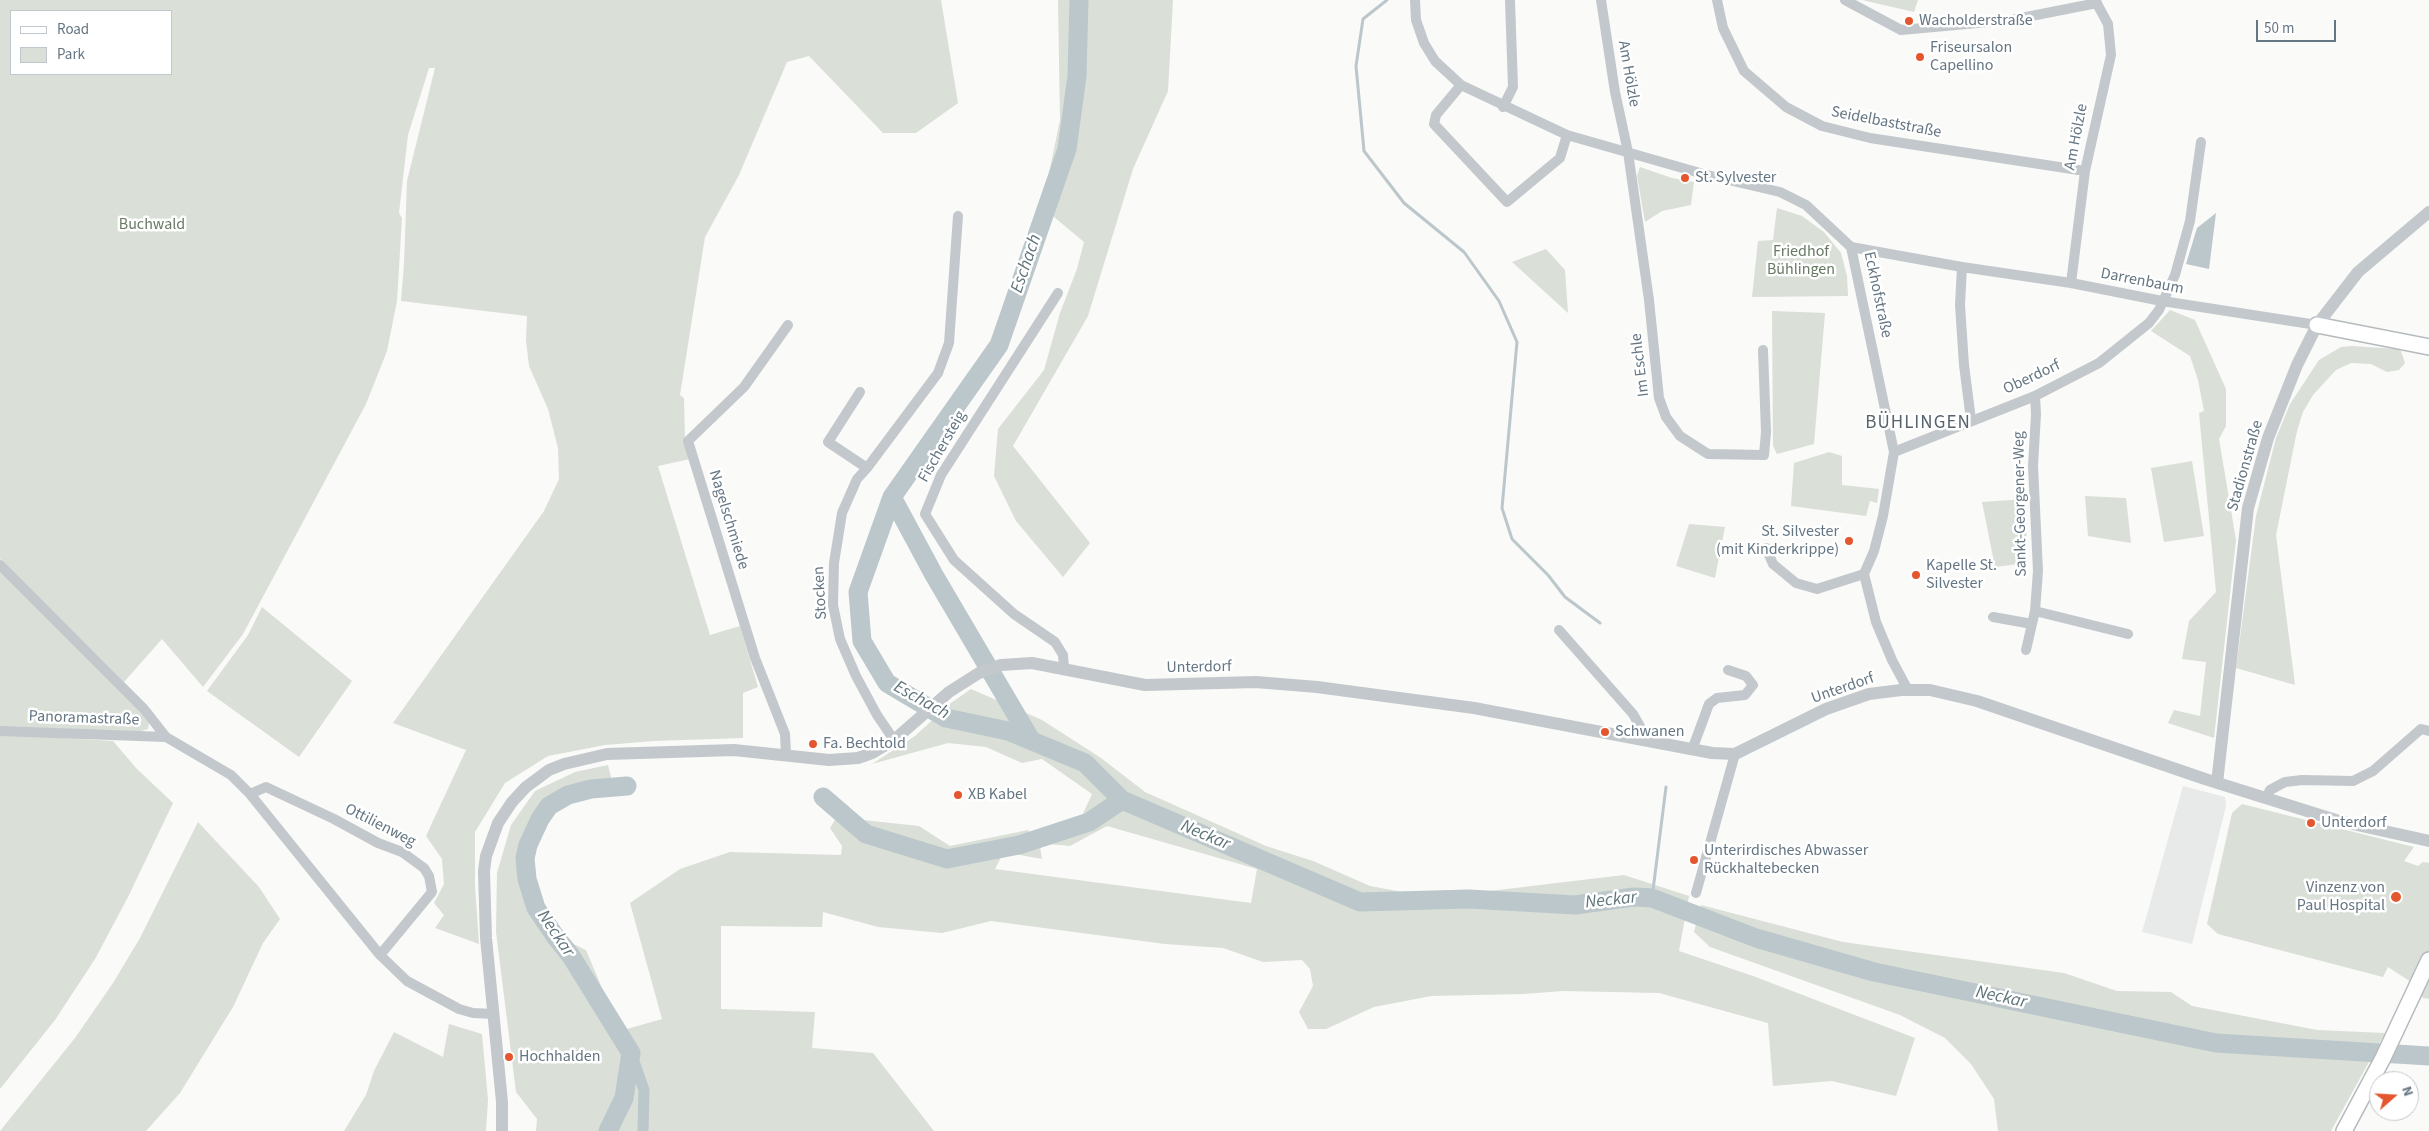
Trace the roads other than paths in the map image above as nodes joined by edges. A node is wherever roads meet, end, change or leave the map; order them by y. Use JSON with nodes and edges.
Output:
{"nodes":[{"id":1,"x":1415,"y":0,"type":"edge"},
{"id":2,"x":1510,"y":0,"type":"edge"},
{"id":3,"x":1601,"y":0,"type":"edge"},
{"id":4,"x":1717,"y":0,"type":"edge"},
{"id":5,"x":1845,"y":0,"type":"edge"},
{"id":6,"x":2096,"y":2,"type":"edge"},
{"id":7,"x":1461,"y":84,"type":"junction"},
{"id":8,"x":1503,"y":107,"type":"junction"},
{"id":9,"x":1567,"y":135,"type":"junction"},
{"id":10,"x":2201,"y":142,"type":"dead end"},
{"id":11,"x":1628,"y":152,"type":"junction"},
{"id":12,"x":2085,"y":171,"type":"junction"},
{"id":13,"x":2429,"y":212,"type":"edge"},
{"id":14,"x":958,"y":216,"type":"dead end"},
{"id":15,"x":1851,"y":247,"type":"junction"},
{"id":16,"x":1962,"y":267,"type":"junction"},
{"id":17,"x":2071,"y":283,"type":"junction"},
{"id":18,"x":1058,"y":293,"type":"dead end"},
{"id":19,"x":2162,"y":301,"type":"junction"},
{"id":20,"x":788,"y":325,"type":"dead end"},
{"id":21,"x":2317,"y":325,"type":"junction"},
{"id":22,"x":2429,"y":347,"type":"edge"},
{"id":23,"x":1763,"y":350,"type":"dead end"},
{"id":24,"x":860,"y":392,"type":"dead end"},
{"id":25,"x":2035,"y":396,"type":"junction"},
{"id":26,"x":1971,"y":420,"type":"junction"},
{"id":27,"x":1894,"y":452,"type":"junction"},
{"id":28,"x":867,"y":468,"type":"junction"},
{"id":29,"x":1766,"y":548,"type":"dead end"},
{"id":30,"x":0,"y":565,"type":"edge"},
{"id":31,"x":1864,"y":574,"type":"junction"},
{"id":32,"x":2035,"y":611,"type":"junction"},
{"id":33,"x":1993,"y":617,"type":"dead end"},
{"id":34,"x":2032,"y":624,"type":"junction"},
{"id":35,"x":1559,"y":630,"type":"dead end"},
{"id":36,"x":2128,"y":634,"type":"dead end"},
{"id":37,"x":2026,"y":650,"type":"dead end"},
{"id":38,"x":1064,"y":668,"type":"junction"},
{"id":39,"x":1728,"y":670,"type":"dead end"},
{"id":40,"x":1908,"y":690,"type":"junction"},
{"id":41,"x":0,"y":731,"type":"edge"},
{"id":42,"x":2429,"y":731,"type":"edge"},
{"id":43,"x":166,"y":737,"type":"junction"},
{"id":44,"x":894,"y":740,"type":"junction"},
{"id":45,"x":1643,"y":740,"type":"junction"},
{"id":46,"x":1692,"y":750,"type":"junction"},
{"id":47,"x":786,"y":754,"type":"junction"},
{"id":48,"x":1735,"y":754,"type":"junction"},
{"id":49,"x":2217,"y":783,"type":"junction"},
{"id":50,"x":250,"y":794,"type":"junction"},
{"id":51,"x":2266,"y":798,"type":"junction"},
{"id":52,"x":2429,"y":841,"type":"edge"},
{"id":53,"x":1696,"y":892,"type":"dead end"},
{"id":54,"x":380,"y":955,"type":"junction"},
{"id":55,"x":2429,"y":960,"type":"edge"},
{"id":56,"x":494,"y":1014,"type":"junction"},
{"id":57,"x":502,"y":1131,"type":"edge"},
{"id":58,"x":2344,"y":1131,"type":"edge"}],
"edges":[{"from":1,"to":7,"type":"street","name":"Eckhofstraße"},
{"from":2,"to":8,"type":"street"},
{"from":3,"to":11,"type":"street","name":"Am Hölzle"},
{"from":4,"to":12,"type":"street","name":"Seidelbaststraße"},
{"from":5,"to":6,"type":"street"},
{"from":6,"to":12,"type":"street","name":"Am Hölzle"},
{"from":7,"to":8,"type":"street","name":"Eckhofstraße"},
{"from":7,"to":9,"type":"street"},
{"from":8,"to":9,"type":"street","name":"Eckhofstraße"},
{"from":9,"to":11,"type":"street","name":"Eckhofstraße"},
{"from":10,"to":19,"type":"street","name":"Oberdorf"},
{"from":11,"to":15,"type":"street","name":"Eckhofstraße"},
{"from":11,"to":23,"type":"street","name":"Im Eschle"},
{"from":12,"to":17,"type":"street","name":"Am Hölzle"},
{"from":13,"to":21,"type":"street","name":"Stadionstraße"},
{"from":14,"to":28,"type":"street","name":"Stocken"},
{"from":15,"to":16,"type":"street","name":"Darrenbaum"},
{"from":15,"to":27,"type":"street","name":"Eckhofstraße"},
{"from":16,"to":17,"type":"street","name":"Darrenbaum"},
{"from":16,"to":26,"type":"street"},
{"from":17,"to":19,"type":"street","name":"Darrenbaum"},
{"from":18,"to":38,"type":"street","name":"Fischersteig"},
{"from":19,"to":21,"type":"street","name":"Darrenbaum"},
{"from":19,"to":25,"type":"street","name":"Oberdorf"},
{"from":20,"to":47,"type":"street","name":"Nagelschmiede"},
{"from":21,"to":22,"type":"main road"},
{"from":21,"to":49,"type":"street","name":"Stadionstraße"},
{"from":24,"to":28,"type":"street"},
{"from":25,"to":26,"type":"street","name":"Oberdorf"},
{"from":25,"to":32,"type":"street","name":"Sankt-Georgener-Weg"},
{"from":26,"to":27,"type":"street","name":"Oberdorf"},
{"from":27,"to":31,"type":"street","name":"Eckhofstraße"},
{"from":28,"to":44,"type":"street","name":"Stocken"},
{"from":29,"to":31,"type":"street"},
{"from":30,"to":43,"type":"street"},
{"from":31,"to":40,"type":"street"},
{"from":32,"to":34,"type":"street","name":"Sankt-Georgener-Weg"},
{"from":32,"to":36,"type":"street"},
{"from":33,"to":34,"type":"street"},
{"from":34,"to":37,"type":"street","name":"Sankt-Georgener-Weg"},
{"from":35,"to":45,"type":"street"},
{"from":38,"to":44,"type":"street","name":"Unterdorf"},
{"from":38,"to":45,"type":"street","name":"Unterdorf"},
{"from":39,"to":46,"type":"street"},
{"from":40,"to":48,"type":"street","name":"Unterdorf"},
{"from":40,"to":49,"type":"street","name":"Unterdorf"},
{"from":41,"to":43,"type":"street","name":"Panoramastraße"},
{"from":42,"to":51,"type":"street"},
{"from":43,"to":50,"type":"street"},
{"from":44,"to":47,"type":"street","name":"Unterdorf"},
{"from":45,"to":46,"type":"street","name":"Unterdorf"},
{"from":46,"to":48,"type":"street","name":"Unterdorf"},
{"from":47,"to":56,"type":"street","name":"Unterdorf"},
{"from":48,"to":53,"type":"street"},
{"from":49,"to":51,"type":"street","name":"Unterdorf"},
{"from":50,"to":54,"type":"street"},
{"from":50,"to":54,"type":"street","name":"Ottilienweg"},
{"from":51,"to":52,"type":"street","name":"Unterdorf"},
{"from":54,"to":56,"type":"street"},
{"from":55,"to":58,"type":"main road"},
{"from":56,"to":57,"type":"street","name":"Unterdorf"}]}
